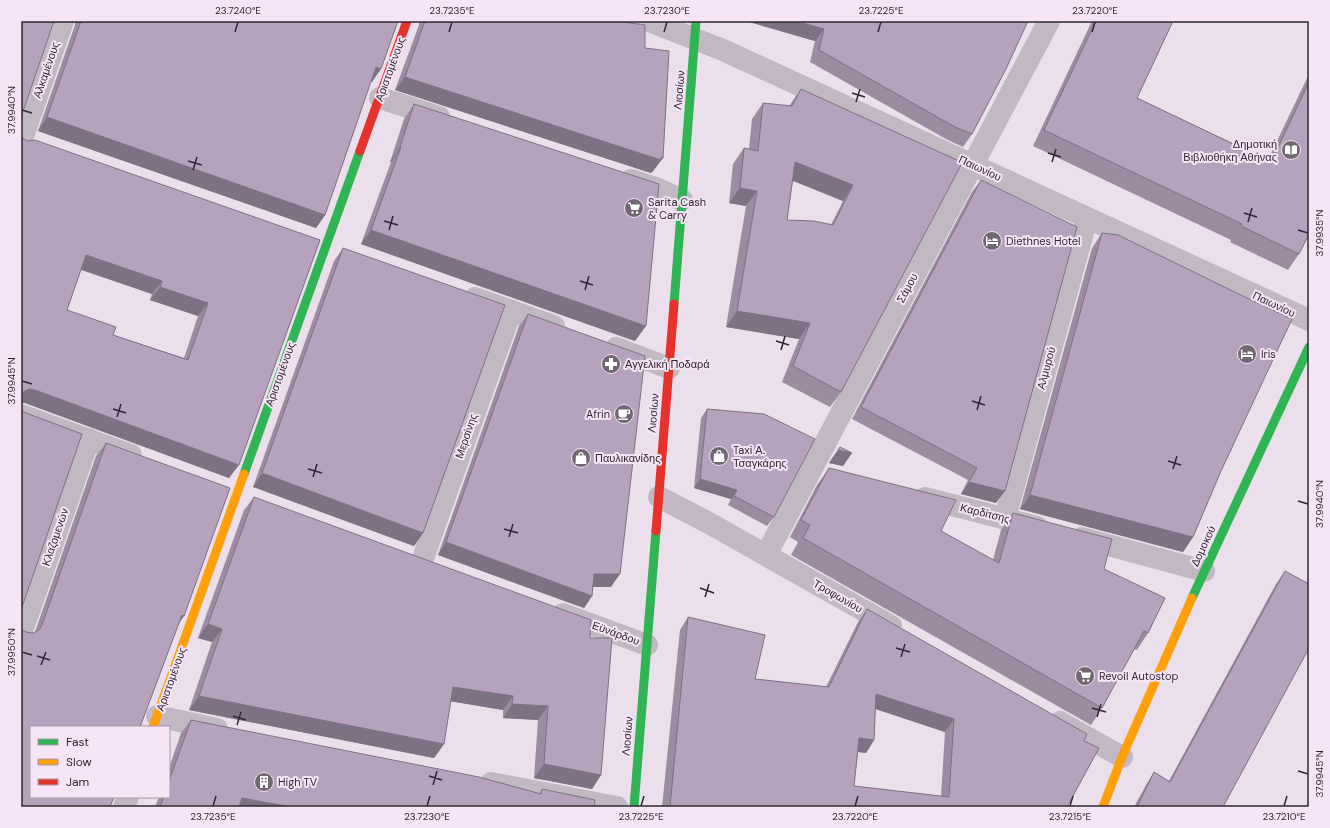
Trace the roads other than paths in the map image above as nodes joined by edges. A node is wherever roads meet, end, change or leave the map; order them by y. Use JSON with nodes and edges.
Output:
{"nodes":[{"id":1,"x":63,"y":21,"type":"edge"},
{"id":2,"x":407,"y":21,"type":"edge"},
{"id":3,"x":649,"y":21,"type":"edge"},
{"id":4,"x":1049,"y":21,"type":"edge"},
{"id":5,"x":696,"y":30,"type":"edge"},
{"id":6,"x":380,"y":98,"type":"junction"},
{"id":7,"x":454,"y":122,"type":"edge"},
{"id":8,"x":21,"y":139,"type":"edge"},
{"id":9,"x":44,"y":146,"type":"edge"},
{"id":10,"x":972,"y":165,"type":"junction"},
{"id":11,"x":611,"y":174,"type":"edge"},
{"id":12,"x":682,"y":200,"type":"junction"},
{"id":13,"x":1087,"y":218,"type":"junction"},
{"id":14,"x":459,"y":292,"type":"edge"},
{"id":15,"x":511,"y":311,"type":"junction"},
{"id":16,"x":1309,"y":320,"type":"edge"},
{"id":17,"x":569,"y":331,"type":"edge"},
{"id":18,"x":599,"y":341,"type":"edge"},
{"id":19,"x":1309,"y":348,"type":"edge"},
{"id":20,"x":669,"y":368,"type":"junction"},
{"id":21,"x":21,"y":415,"type":"edge"},
{"id":22,"x":89,"y":439,"type":"junction"},
{"id":23,"x":148,"y":461,"type":"edge"},
{"id":24,"x":215,"y":486,"type":"edge"},
{"id":25,"x":905,"y":494,"type":"edge"},
{"id":26,"x":246,"y":497,"type":"junction"},
{"id":27,"x":659,"y":497,"type":"junction"},
{"id":28,"x":1005,"y":518,"type":"junction"},
{"id":29,"x":400,"y":553,"type":"edge"},
{"id":30,"x":766,"y":555,"type":"junction"},
{"id":31,"x":1204,"y":571,"type":"junction"},
{"id":32,"x":26,"y":601,"type":"edge"},
{"id":33,"x":542,"y":606,"type":"edge"},
{"id":34,"x":21,"y":634,"type":"edge"},
{"id":35,"x":911,"y":637,"type":"edge"},
{"id":36,"x":647,"y":645,"type":"junction"},
{"id":37,"x":1041,"y":711,"type":"edge"},
{"id":38,"x":155,"y":722,"type":"edge"},
{"id":39,"x":236,"y":733,"type":"edge"},
{"id":40,"x":1122,"y":757,"type":"junction"},
{"id":41,"x":471,"y":779,"type":"edge"},
{"id":42,"x":1101,"y":788,"type":"dead end"},
{"id":43,"x":617,"y":807,"type":"edge"},
{"id":44,"x":634,"y":807,"type":"edge"},
{"id":45,"x":1103,"y":807,"type":"edge"}],
"edges":[{"from":1,"to":8,"type":"street","name":"Αλκαμένους"},
{"from":2,"to":6,"type":"main road","name":"Αριστομένους"},
{"from":3,"to":5,"type":"street","name":"Παιωνίου"},
{"from":4,"to":10,"type":"street","name":"Σάμου"},
{"from":5,"to":10,"type":"street","name":"Παιωνίου"},
{"from":5,"to":12,"type":"main road","name":"Λιοσίων"},
{"from":6,"to":7,"type":"street"},
{"from":6,"to":26,"type":"main road","name":"Αριστομένους"},
{"from":8,"to":9,"type":"street"},
{"from":10,"to":13,"type":"street","name":"Παιωνίου"},
{"from":10,"to":30,"type":"street","name":"Σάμου"},
{"from":11,"to":12,"type":"street"},
{"from":12,"to":20,"type":"main road","name":"Λιοσίων"},
{"from":13,"to":16,"type":"street","name":"Παιωνίου"},
{"from":13,"to":28,"type":"street","name":"Αλμυρού"},
{"from":14,"to":15,"type":"street"},
{"from":15,"to":17,"type":"street"},
{"from":15,"to":29,"type":"street","name":"Μερσίνης"},
{"from":18,"to":20,"type":"street"},
{"from":19,"to":31,"type":"main road","name":"Δομοκού"},
{"from":20,"to":27,"type":"main road","name":"Λιοσίων"},
{"from":21,"to":22,"type":"street"},
{"from":22,"to":23,"type":"street"},
{"from":22,"to":32,"type":"street","name":"Κλαζομενών"},
{"from":24,"to":26,"type":"street"},
{"from":25,"to":28,"type":"street","name":"Καρδίτσης"},
{"from":26,"to":38,"type":"main road","name":"Αριστομένους"},
{"from":27,"to":30,"type":"street","name":"Τροφωνίου"},
{"from":27,"to":36,"type":"main road","name":"Λιοσίων"},
{"from":28,"to":31,"type":"street","name":"Καρδίτσης"},
{"from":30,"to":35,"type":"street","name":"Τροφωνίου"},
{"from":31,"to":40,"type":"main road","name":"Δομοκού"},
{"from":32,"to":34,"type":"street","name":"Κλαζομενών"},
{"from":33,"to":36,"type":"street","name":"Εϋνάρδου"},
{"from":36,"to":44,"type":"main road","name":"Λιοσίων"},
{"from":37,"to":40,"type":"street"},
{"from":38,"to":39,"type":"street"},
{"from":40,"to":42,"type":"main road","name":"Δομοκού"},
{"from":40,"to":45,"type":"main road","name":"Δομοκού"},
{"from":41,"to":43,"type":"street"}]}
